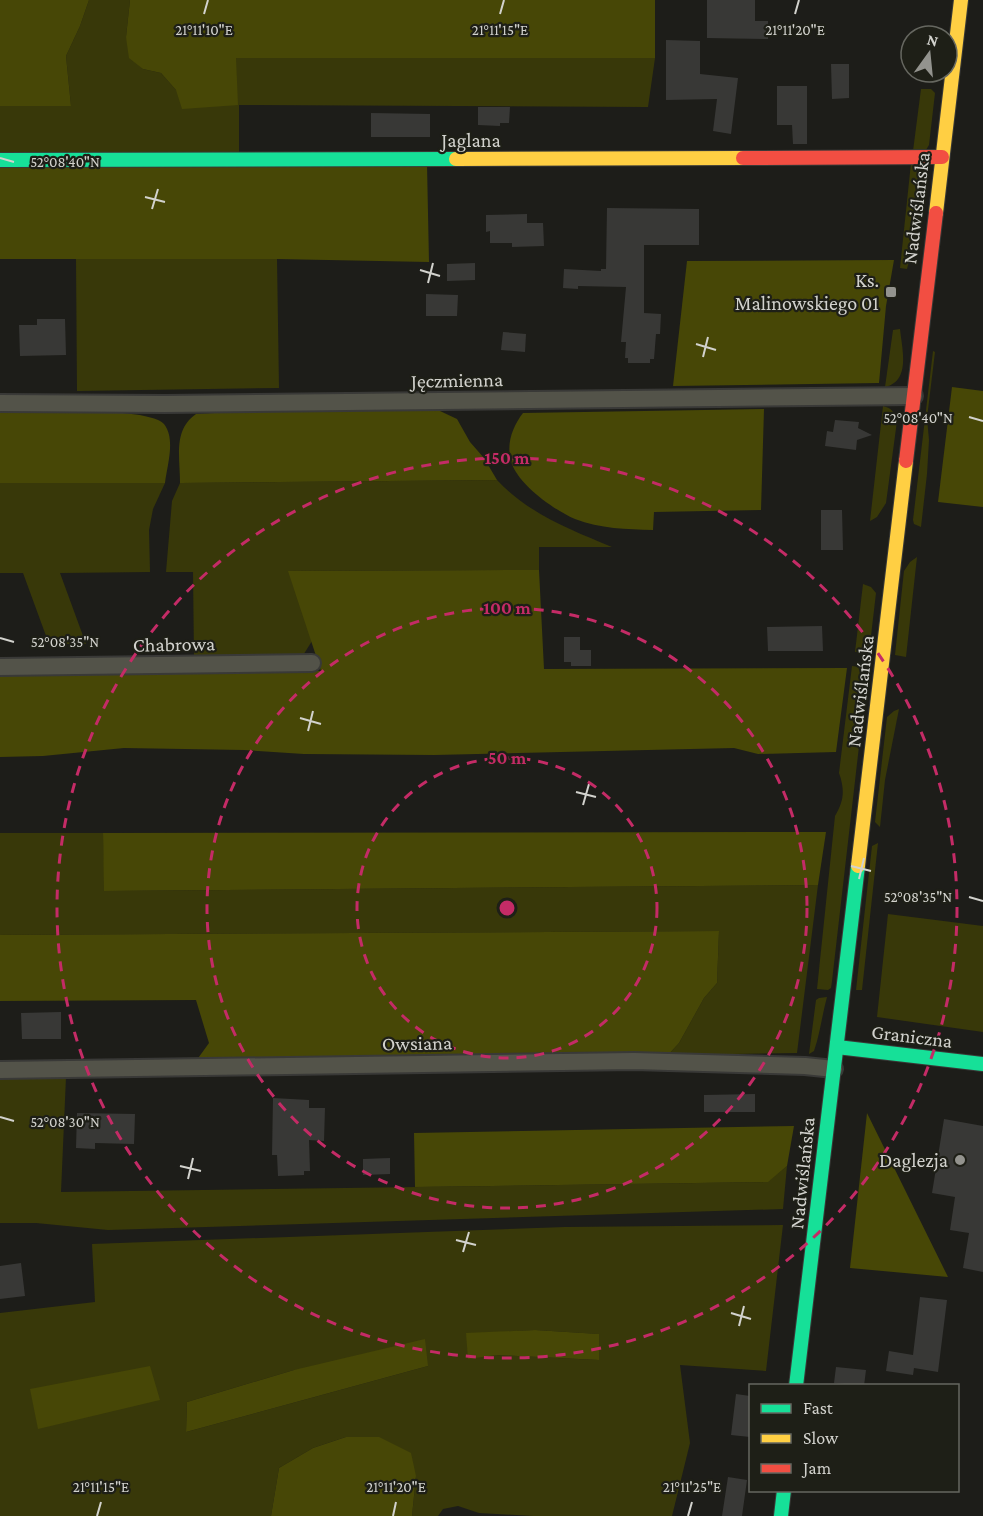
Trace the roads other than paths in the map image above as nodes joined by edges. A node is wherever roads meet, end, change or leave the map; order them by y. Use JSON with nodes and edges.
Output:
{"nodes":[{"id":1,"x":961,"y":0,"type":"edge"},
{"id":2,"x":942,"y":157,"type":"junction"},
{"id":3,"x":0,"y":160,"type":"edge"},
{"id":4,"x":914,"y":396,"type":"junction"},
{"id":5,"x":0,"y":403,"type":"edge"},
{"id":6,"x":312,"y":663,"type":"dead end"},
{"id":7,"x":0,"y":667,"type":"edge"},
{"id":8,"x":837,"y":1047,"type":"junction"},
{"id":9,"x":983,"y":1065,"type":"edge"},
{"id":10,"x":834,"y":1069,"type":"junction"},
{"id":11,"x":0,"y":1070,"type":"edge"},
{"id":12,"x":796,"y":1384,"type":"edge"},
{"id":13,"x":784,"y":1492,"type":"edge"},
{"id":14,"x":781,"y":1516,"type":"edge"}],
"edges":[{"from":1,"to":2,"type":"main road","name":"Nadwiślańska"},
{"from":2,"to":3,"type":"main road","name":"Jaglana"},
{"from":2,"to":4,"type":"main road","name":"Nadwiślańska"},
{"from":4,"to":5,"type":"street","name":"Jęczmienna"},
{"from":4,"to":8,"type":"main road","name":"Nadwiślańska"},
{"from":6,"to":7,"type":"street","name":"Chabrowa"},
{"from":8,"to":9,"type":"main road","name":"Graniczna"},
{"from":8,"to":10,"type":"main road","name":"Nadwiślańska"},
{"from":10,"to":11,"type":"street","name":"Owsiana"},
{"from":10,"to":12,"type":"main road","name":"Nadwiślańska"},
{"from":13,"to":14,"type":"main road"}]}
